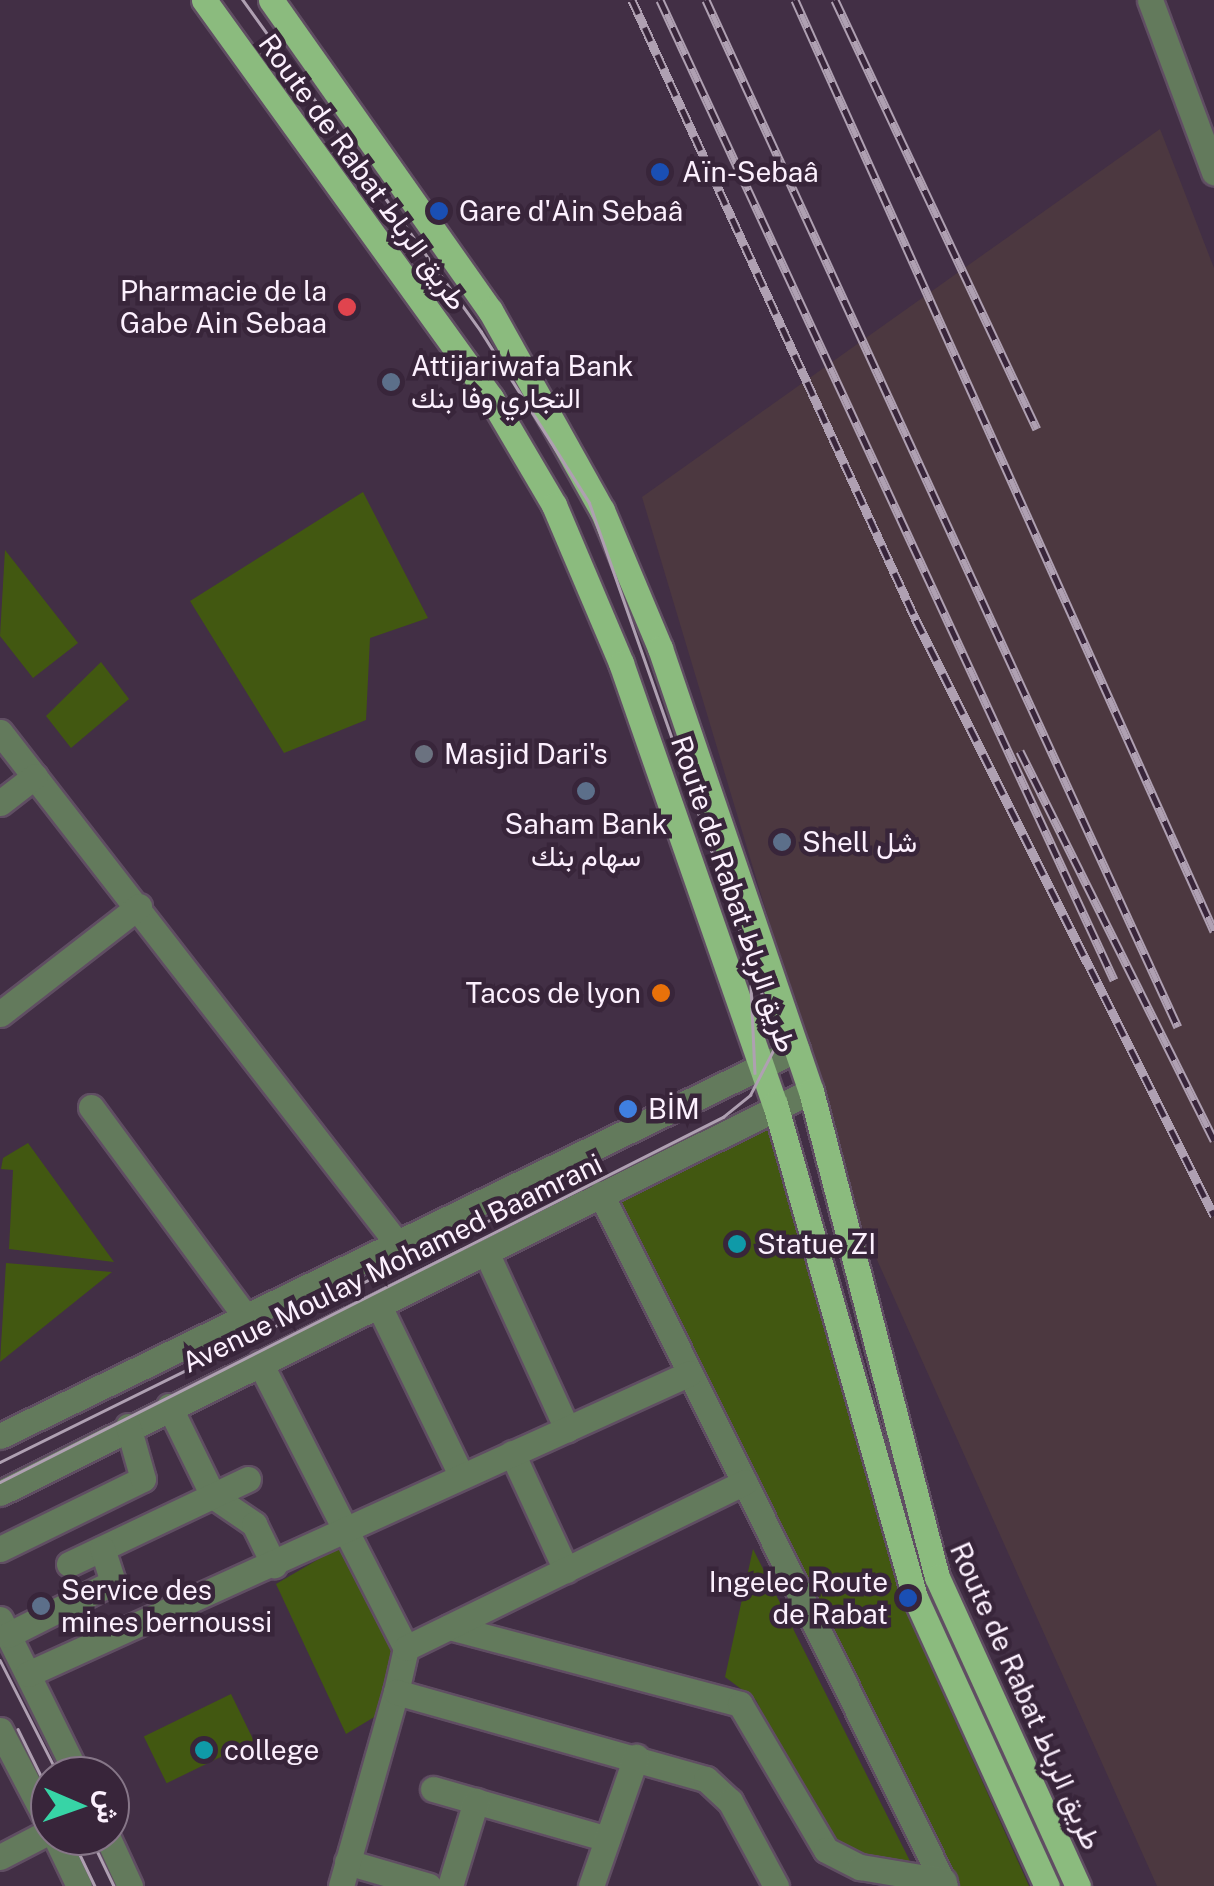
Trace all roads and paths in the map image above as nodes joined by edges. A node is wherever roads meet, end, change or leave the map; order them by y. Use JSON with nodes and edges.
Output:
{"nodes":[{"id":1,"x":204,"y":0,"type":"edge"},
{"id":2,"x":271,"y":0,"type":"edge"},
{"id":3,"x":1150,"y":0,"type":"edge"},
{"id":4,"x":1214,"y":172,"type":"edge"},
{"id":5,"x":0,"y":732,"type":"edge"},
{"id":6,"x":35,"y":776,"type":"junction"},
{"id":7,"x":0,"y":803,"type":"edge"},
{"id":8,"x":139,"y":906,"type":"junction"},
{"id":9,"x":0,"y":1014,"type":"edge"},
{"id":10,"x":797,"y":1050,"type":"junction"},
{"id":11,"x":762,"y":1066,"type":"junction"},
{"id":12,"x":812,"y":1091,"type":"junction"},
{"id":13,"x":775,"y":1104,"type":"junction"},
{"id":14,"x":91,"y":1107,"type":"dead end"},
{"id":15,"x":602,"y":1194,"type":"junction"},
{"id":16,"x":400,"y":1247,"type":"junction"},
{"id":17,"x":486,"y":1252,"type":"junction"},
{"id":18,"x":379,"y":1306,"type":"junction"},
{"id":19,"x":245,"y":1316,"type":"junction"},
{"id":20,"x":260,"y":1362,"type":"junction"},
{"id":21,"x":690,"y":1372,"type":"junction"},
{"id":22,"x":170,"y":1406,"type":"junction"},
{"id":23,"x":128,"y":1426,"type":"junction"},
{"id":24,"x":567,"y":1429,"type":"junction"},
{"id":25,"x":0,"y":1436,"type":"edge"},
{"id":26,"x":512,"y":1453,"type":"junction"},
{"id":27,"x":461,"y":1475,"type":"junction"},
{"id":28,"x":248,"y":1479,"type":"dead end"},
{"id":29,"x":745,"y":1482,"type":"junction"},
{"id":30,"x":0,"y":1493,"type":"edge"},
{"id":31,"x":213,"y":1496,"type":"junction"},
{"id":32,"x":344,"y":1531,"type":"junction"},
{"id":33,"x":0,"y":1549,"type":"edge"},
{"id":34,"x":102,"y":1549,"type":"junction"},
{"id":35,"x":69,"y":1564,"type":"dead end"},
{"id":36,"x":274,"y":1565,"type":"junction"},
{"id":37,"x":566,"y":1570,"type":"junction"},
{"id":38,"x":4,"y":1627,"type":"edge"},
{"id":39,"x":450,"y":1627,"type":"junction"},
{"id":40,"x":406,"y":1648,"type":"junction"},
{"id":41,"x":28,"y":1674,"type":"junction"},
{"id":42,"x":396,"y":1692,"type":"junction"},
{"id":43,"x":0,"y":1730,"type":"edge"},
{"id":44,"x":68,"y":1756,"type":"edge"},
{"id":45,"x":636,"y":1757,"type":"junction"},
{"id":46,"x":30,"y":1788,"type":"edge"},
{"id":47,"x":434,"y":1789,"type":"dead end"},
{"id":48,"x":476,"y":1801,"type":"junction"},
{"id":49,"x":607,"y":1838,"type":"junction"},
{"id":50,"x":30,"y":1842,"type":"edge"},
{"id":51,"x":64,"y":1856,"type":"edge"},
{"id":52,"x":116,"y":1856,"type":"edge"},
{"id":53,"x":0,"y":1857,"type":"edge"},
{"id":54,"x":344,"y":1874,"type":"edge"},
{"id":55,"x":417,"y":1884,"type":"edge"},
{"id":56,"x":944,"y":1884,"type":"edge"},
{"id":57,"x":79,"y":1886,"type":"edge"},
{"id":58,"x":130,"y":1886,"type":"edge"},
{"id":59,"x":450,"y":1886,"type":"edge"},
{"id":60,"x":591,"y":1886,"type":"edge"},
{"id":61,"x":776,"y":1886,"type":"edge"},
{"id":62,"x":1047,"y":1886,"type":"edge"},
{"id":63,"x":1078,"y":1886,"type":"edge"}],
"edges":[{"from":1,"to":11,"type":"main road","name":"Route de Rabat طريق الرباط"},
{"from":2,"to":10,"type":"main road","name":"Route de Rabat طريق الرباط"},
{"from":3,"to":4,"type":"street"},
{"from":5,"to":6,"type":"street"},
{"from":6,"to":7,"type":"street"},
{"from":6,"to":8,"type":"street"},
{"from":8,"to":9,"type":"street"},
{"from":8,"to":16,"type":"street"},
{"from":10,"to":11,"type":"street","name":"Avenue Moulay Mohamed Baamrani"},
{"from":10,"to":12,"type":"main road","name":"Route de Rabat طريق الرباط"},
{"from":11,"to":13,"type":"main road","name":"Route de Rabat طريق الرباط"},
{"from":11,"to":16,"type":"street","name":"Avenue Moulay Mohamed Baamrani"},
{"from":12,"to":13,"type":"street","name":"Avenue Moulay Mohamed Baamrani"},
{"from":12,"to":63,"type":"main road","name":"Route de Rabat طريق الرباط"},
{"from":13,"to":15,"type":"street","name":"Avenue Moulay Mohamed Baamrani"},
{"from":13,"to":62,"type":"main road","name":"Route de Rabat طريق الرباط"},
{"from":14,"to":19,"type":"street"},
{"from":15,"to":17,"type":"street","name":"Avenue Moulay Mohamed Baamrani"},
{"from":15,"to":21,"type":"street"},
{"from":16,"to":19,"type":"street","name":"Avenue Moulay Mohamed Baamrani"},
{"from":17,"to":18,"type":"street","name":"Avenue Moulay Mohamed Baamrani"},
{"from":17,"to":24,"type":"street"},
{"from":18,"to":20,"type":"street","name":"Avenue Moulay Mohamed Baamrani"},
{"from":18,"to":27,"type":"street"},
{"from":19,"to":25,"type":"street","name":"Avenue Moulay Mohamed Baamrani"},
{"from":20,"to":22,"type":"street","name":"Avenue Moulay Mohamed Baamrani"},
{"from":20,"to":32,"type":"street"},
{"from":21,"to":24,"type":"street"},
{"from":21,"to":29,"type":"street"},
{"from":22,"to":23,"type":"street","name":"Avenue Moulay Mohamed Baamrani"},
{"from":22,"to":31,"type":"street"},
{"from":23,"to":30,"type":"street","name":"Avenue Moulay Mohamed Baamrani"},
{"from":23,"to":33,"type":"street"},
{"from":24,"to":26,"type":"street"},
{"from":26,"to":27,"type":"street"},
{"from":26,"to":37,"type":"street"},
{"from":27,"to":32,"type":"street"},
{"from":28,"to":31,"type":"street"},
{"from":29,"to":37,"type":"street"},
{"from":29,"to":56,"type":"street"},
{"from":31,"to":34,"type":"street"},
{"from":31,"to":36,"type":"street"},
{"from":32,"to":36,"type":"street"},
{"from":32,"to":40,"type":"street"},
{"from":34,"to":35,"type":"street"},
{"from":34,"to":38,"type":"street"},
{"from":36,"to":41,"type":"street"},
{"from":37,"to":39,"type":"street"},
{"from":38,"to":41,"type":"street"},
{"from":39,"to":40,"type":"street"},
{"from":39,"to":56,"type":"street"},
{"from":40,"to":42,"type":"street"},
{"from":41,"to":44,"type":"street"},
{"from":42,"to":45,"type":"street"},
{"from":42,"to":54,"type":"street"},
{"from":43,"to":46,"type":"street"},
{"from":45,"to":49,"type":"street"},
{"from":45,"to":61,"type":"street"},
{"from":47,"to":48,"type":"street"},
{"from":48,"to":49,"type":"street"},
{"from":48,"to":59,"type":"street"},
{"from":49,"to":60,"type":"street"},
{"from":50,"to":53,"type":"street"},
{"from":51,"to":57,"type":"street"},
{"from":52,"to":58,"type":"street"},
{"from":54,"to":55,"type":"street"}]}
